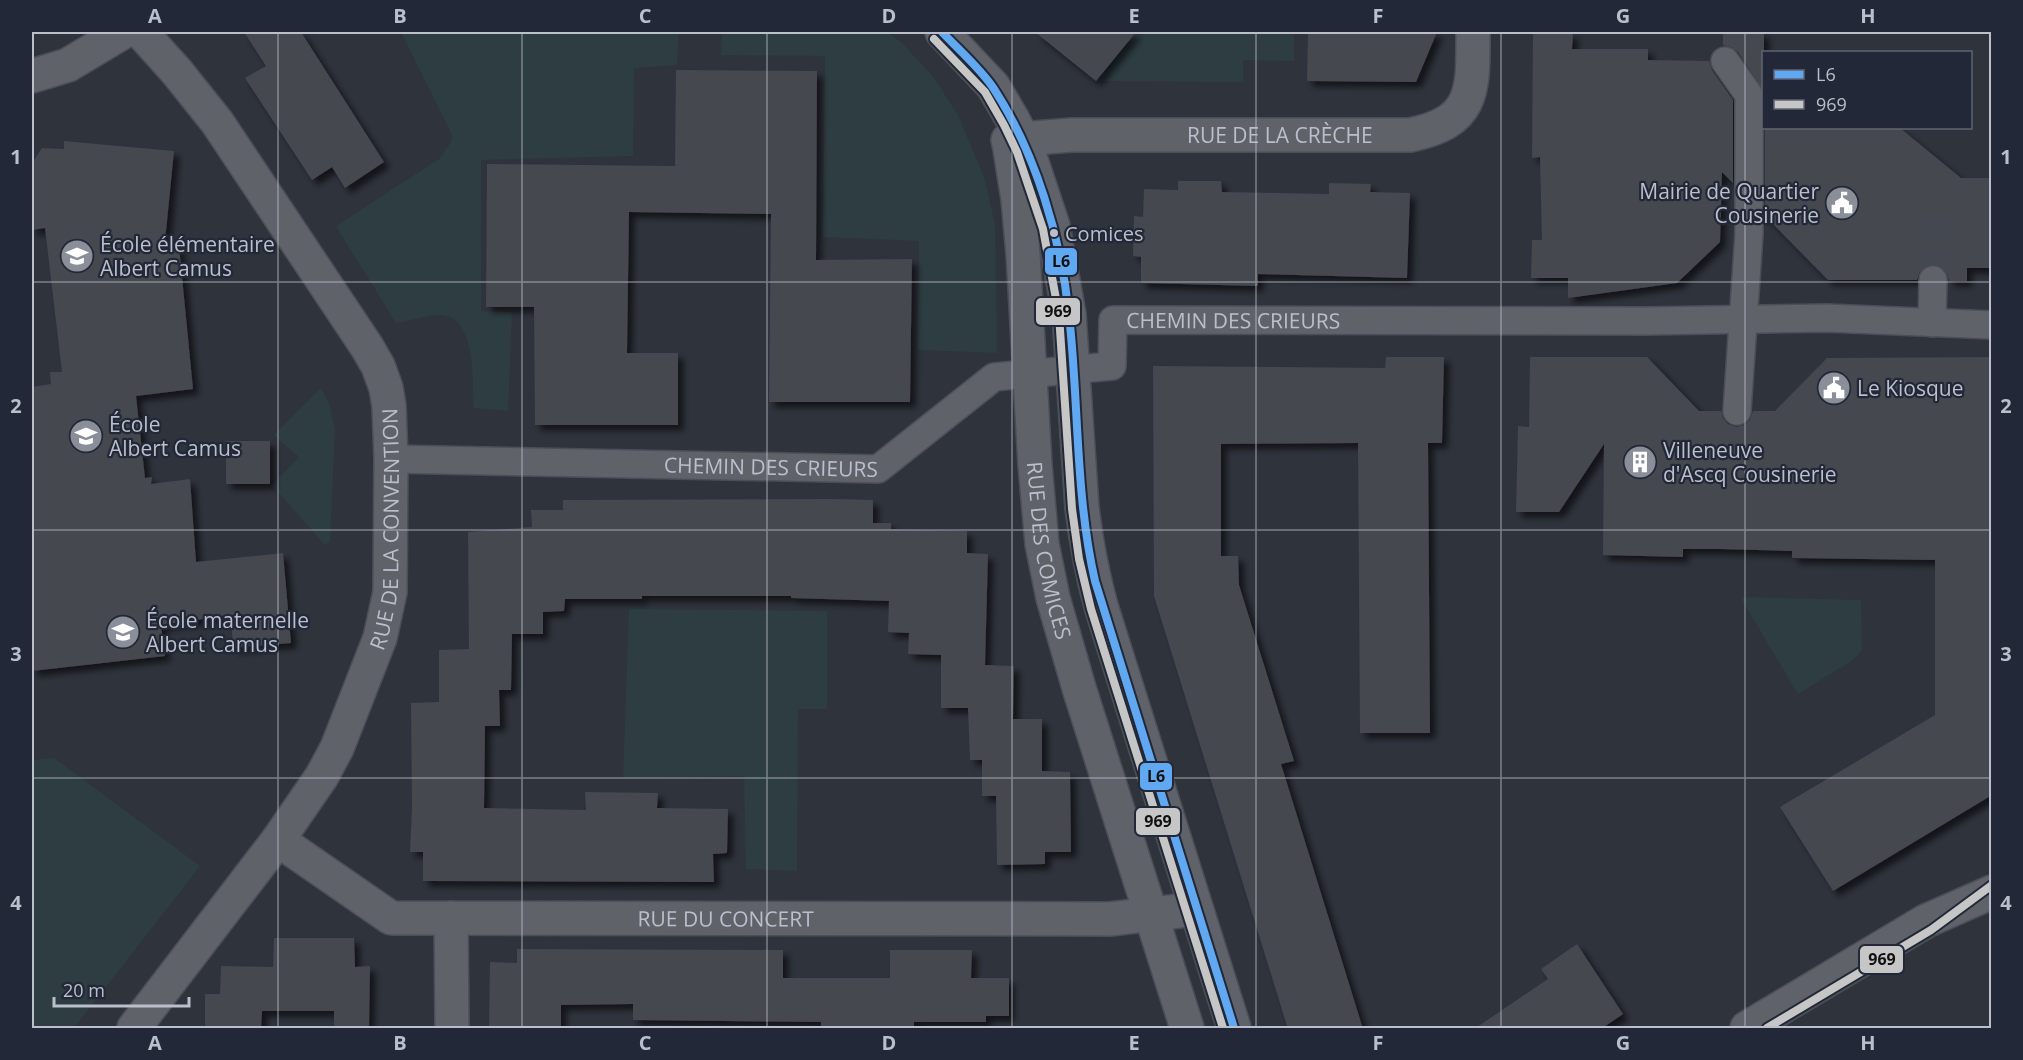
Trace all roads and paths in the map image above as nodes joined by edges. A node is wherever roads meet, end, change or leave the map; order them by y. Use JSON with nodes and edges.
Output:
{"nodes":[{"id":1,"x":123,"y":32,"type":"edge"},
{"id":2,"x":141,"y":32,"type":"edge"},
{"id":3,"x":942,"y":32,"type":"edge"},
{"id":4,"x":1473,"y":32,"type":"edge"},
{"id":5,"x":1725,"y":61,"type":"dead end"},
{"id":6,"x":32,"y":76,"type":"edge"},
{"id":7,"x":1756,"y":95,"type":"edge"},
{"id":8,"x":1015,"y":139,"type":"junction"},
{"id":9,"x":1933,"y":280,"type":"tunnel mouth"},
{"id":10,"x":1743,"y":320,"type":"junction"},
{"id":11,"x":1932,"y":323,"type":"junction"},
{"id":12,"x":1992,"y":325,"type":"edge"},
{"id":13,"x":1074,"y":369,"type":"junction"},
{"id":14,"x":1030,"y":374,"type":"junction"},
{"id":15,"x":1737,"y":411,"type":"dead end"},
{"id":16,"x":391,"y":459,"type":"junction"},
{"id":17,"x":279,"y":840,"type":"junction"},
{"id":18,"x":1992,"y":871,"type":"edge"},
{"id":19,"x":1992,"y":892,"type":"edge"},
{"id":20,"x":1196,"y":909,"type":"junction"},
{"id":21,"x":1151,"y":914,"type":"junction"},
{"id":22,"x":451,"y":918,"type":"junction"},
{"id":23,"x":1926,"y":921,"type":"junction"},
{"id":24,"x":134,"y":1029,"type":"edge"},
{"id":25,"x":452,"y":1029,"type":"edge"},
{"id":26,"x":1187,"y":1029,"type":"edge"},
{"id":27,"x":1234,"y":1029,"type":"edge"},
{"id":28,"x":1747,"y":1029,"type":"edge"}],
"edges":[{"from":1,"to":6,"type":"street"},
{"from":2,"to":16,"type":"street","name":"RUE DE LA CONVENTION"},
{"from":3,"to":8,"type":"street","name":"RUE DES COMICES"},
{"from":4,"to":8,"type":"street","name":"RUE DE LA CRÈCHE"},
{"from":5,"to":7,"type":"street"},
{"from":7,"to":10,"type":"street"},
{"from":8,"to":13,"type":"street","name":"RUE DES COMICES"},
{"from":8,"to":14,"type":"street","name":"RUE DES COMICES"},
{"from":9,"to":11,"type":"street"},
{"from":10,"to":11,"type":"street"},
{"from":10,"to":13,"type":"street","name":"CHEMIN DES CRIEURS"},
{"from":10,"to":15,"type":"street"},
{"from":11,"to":12,"type":"street"},
{"from":13,"to":14,"type":"street","name":"CHEMIN DES CRIEURS"},
{"from":13,"to":20,"type":"street","name":"RUE DES COMICES"},
{"from":14,"to":16,"type":"street","name":"CHEMIN DES CRIEURS"},
{"from":14,"to":21,"type":"street","name":"RUE DES COMICES"},
{"from":16,"to":17,"type":"street","name":"RUE DE LA CONVENTION"},
{"from":17,"to":22,"type":"street","name":"RUE DU CONCERT"},
{"from":17,"to":24,"type":"street","name":"RUE DE LA CONVENTION"},
{"from":18,"to":23,"type":"street"},
{"from":19,"to":23,"type":"street"},
{"from":20,"to":21,"type":"street","name":"RUE DU CONCERT"},
{"from":20,"to":27,"type":"street","name":"RUE DES COMICES"},
{"from":21,"to":22,"type":"street","name":"RUE DU CONCERT"},
{"from":21,"to":26,"type":"street","name":"RUE DES COMICES"},
{"from":22,"to":25,"type":"street"},
{"from":23,"to":28,"type":"street"}]}
